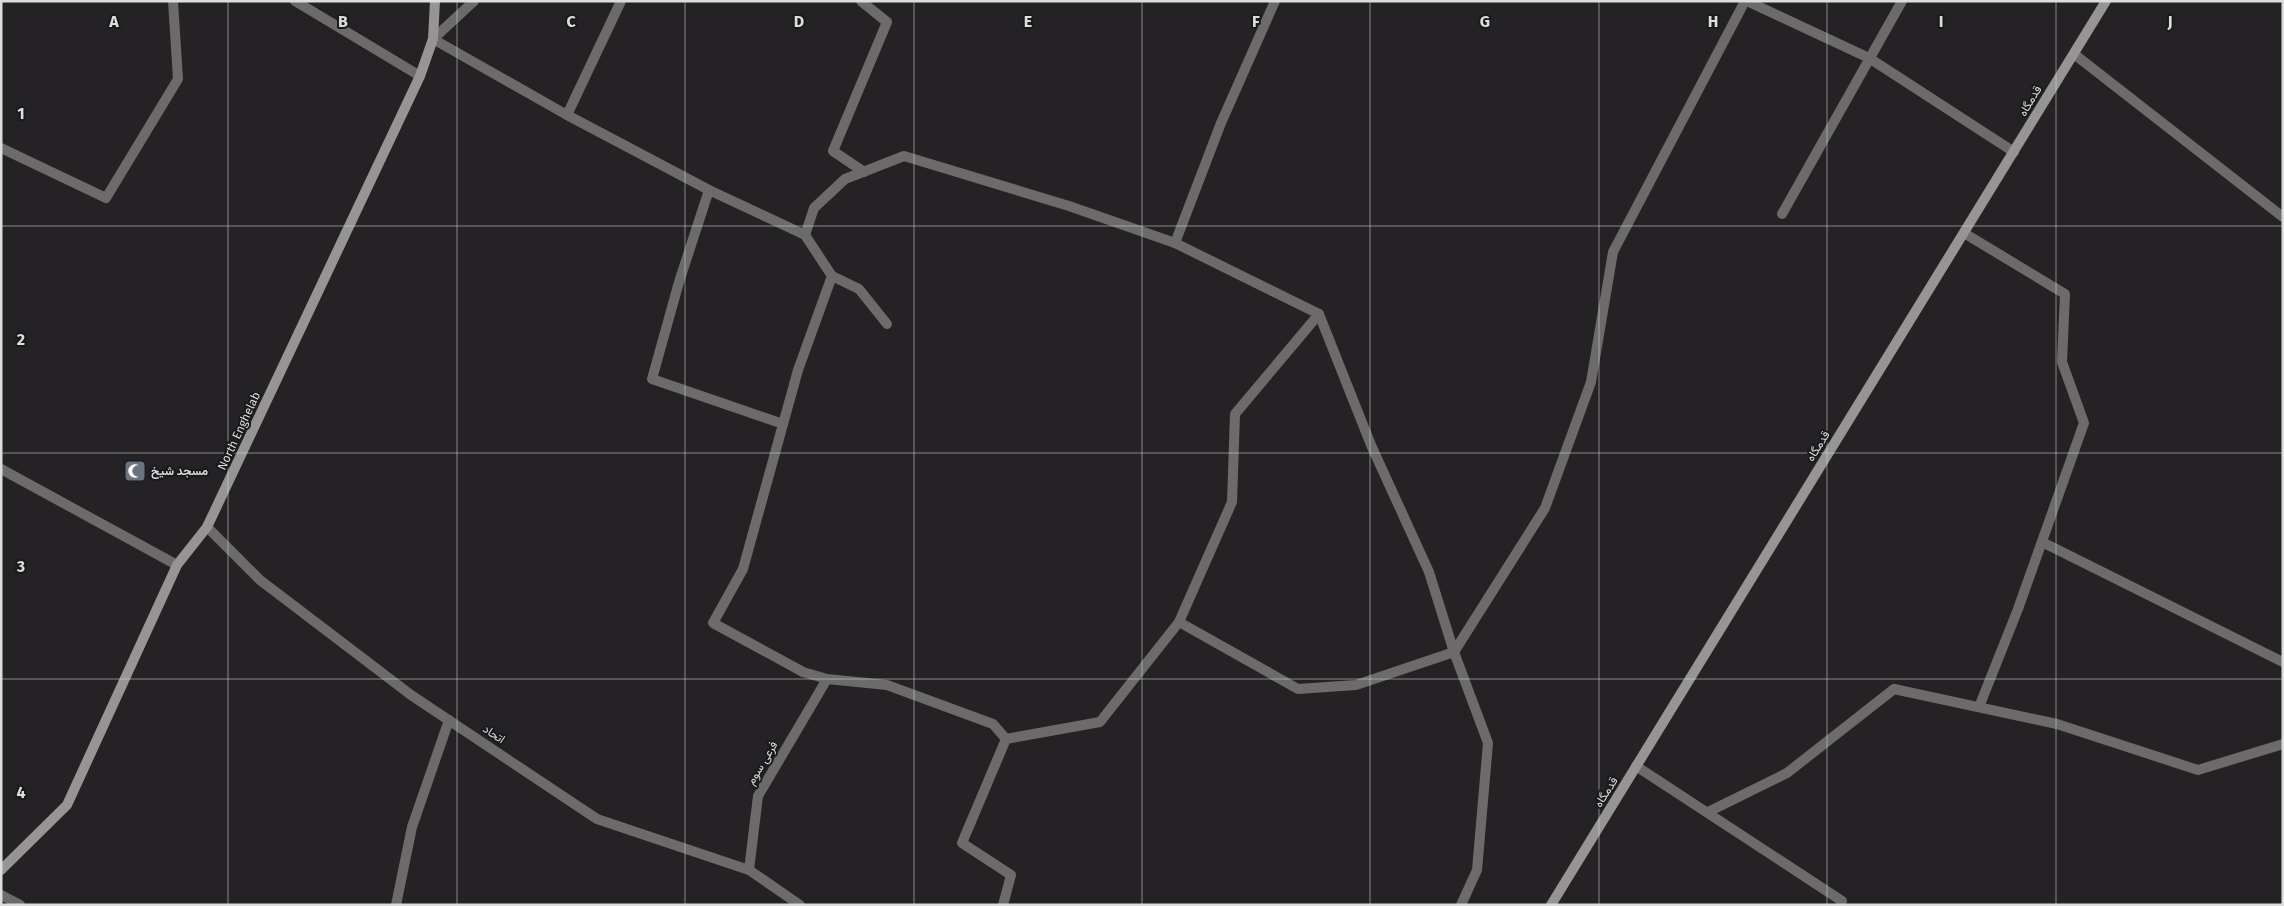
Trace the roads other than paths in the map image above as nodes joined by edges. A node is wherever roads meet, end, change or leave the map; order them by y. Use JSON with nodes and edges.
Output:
{"nodes":[{"id":1,"x":172,"y":1,"type":"edge"},
{"id":2,"x":295,"y":1,"type":"edge"},
{"id":3,"x":435,"y":1,"type":"edge"},
{"id":4,"x":474,"y":1,"type":"edge"},
{"id":5,"x":621,"y":1,"type":"edge"},
{"id":6,"x":861,"y":1,"type":"edge"},
{"id":7,"x":1275,"y":1,"type":"edge"},
{"id":8,"x":1746,"y":1,"type":"edge"},
{"id":9,"x":1902,"y":1,"type":"edge"},
{"id":10,"x":2106,"y":1,"type":"edge"},
{"id":11,"x":433,"y":39,"type":"junction"},
{"id":12,"x":2074,"y":54,"type":"junction"},
{"id":13,"x":1869,"y":58,"type":"junction"},
{"id":14,"x":420,"y":76,"type":"junction"},
{"id":15,"x":567,"y":115,"type":"junction"},
{"id":16,"x":1,"y":148,"type":"edge"},
{"id":17,"x":2014,"y":152,"type":"junction"},
{"id":18,"x":864,"y":172,"type":"junction"},
{"id":19,"x":709,"y":190,"type":"junction"},
{"id":20,"x":1782,"y":214,"type":"dead end"},
{"id":21,"x":2283,"y":216,"type":"edge"},
{"id":22,"x":1964,"y":233,"type":"junction"},
{"id":23,"x":806,"y":235,"type":"junction"},
{"id":24,"x":1175,"y":243,"type":"junction"},
{"id":25,"x":832,"y":276,"type":"junction"},
{"id":26,"x":1319,"y":314,"type":"junction"},
{"id":27,"x":887,"y":324,"type":"dead end"},
{"id":28,"x":783,"y":424,"type":"junction"},
{"id":29,"x":1,"y":469,"type":"edge"},
{"id":30,"x":207,"y":527,"type":"junction"},
{"id":31,"x":2042,"y":542,"type":"junction"},
{"id":32,"x":177,"y":565,"type":"junction"},
{"id":33,"x":1179,"y":622,"type":"junction"},
{"id":34,"x":1454,"y":652,"type":"junction"},
{"id":35,"x":2283,"y":662,"type":"edge"},
{"id":36,"x":827,"y":678,"type":"junction"},
{"id":37,"x":1979,"y":708,"type":"junction"},
{"id":38,"x":449,"y":720,"type":"junction"},
{"id":39,"x":1006,"y":739,"type":"junction"},
{"id":40,"x":2283,"y":744,"type":"edge"},
{"id":41,"x":1636,"y":766,"type":"junction"},
{"id":42,"x":1708,"y":812,"type":"junction"},
{"id":43,"x":1,"y":870,"type":"edge"},
{"id":44,"x":749,"y":870,"type":"junction"},
{"id":45,"x":1,"y":894,"type":"edge"},
{"id":46,"x":1842,"y":901,"type":"dead end"},
{"id":47,"x":20,"y":905,"type":"edge"},
{"id":48,"x":396,"y":905,"type":"edge"},
{"id":49,"x":800,"y":905,"type":"edge"},
{"id":50,"x":1003,"y":905,"type":"edge"},
{"id":51,"x":1461,"y":905,"type":"edge"},
{"id":52,"x":1551,"y":905,"type":"edge"}],
"edges":[{"from":1,"to":16,"type":"street"},
{"from":2,"to":14,"type":"street"},
{"from":3,"to":11,"type":"main road","name":"North Enghelab"},
{"from":4,"to":11,"type":"street"},
{"from":5,"to":15,"type":"street"},
{"from":6,"to":18,"type":"street"},
{"from":7,"to":24,"type":"street"},
{"from":8,"to":13,"type":"street"},
{"from":8,"to":34,"type":"street"},
{"from":9,"to":13,"type":"street"},
{"from":10,"to":12,"type":"main road","name":"قدمگاه"},
{"from":11,"to":14,"type":"main road","name":"North Enghelab"},
{"from":11,"to":15,"type":"street"},
{"from":12,"to":17,"type":"main road","name":"قدمگاه"},
{"from":12,"to":21,"type":"street"},
{"from":13,"to":17,"type":"street"},
{"from":13,"to":20,"type":"street"},
{"from":14,"to":30,"type":"main road","name":"North Enghelab"},
{"from":15,"to":19,"type":"street"},
{"from":17,"to":22,"type":"main road","name":"قدمگاه"},
{"from":18,"to":23,"type":"street"},
{"from":18,"to":24,"type":"street"},
{"from":19,"to":23,"type":"street"},
{"from":19,"to":28,"type":"street"},
{"from":22,"to":31,"type":"street"},
{"from":22,"to":41,"type":"main road","name":"قدمگاه"},
{"from":23,"to":25,"type":"street"},
{"from":24,"to":26,"type":"street"},
{"from":25,"to":27,"type":"street"},
{"from":25,"to":28,"type":"street"},
{"from":26,"to":33,"type":"street"},
{"from":26,"to":34,"type":"street"},
{"from":28,"to":36,"type":"street"},
{"from":29,"to":32,"type":"street"},
{"from":30,"to":32,"type":"main road","name":"North Enghelab"},
{"from":30,"to":38,"type":"street","name":"اتحاد"},
{"from":31,"to":35,"type":"street"},
{"from":31,"to":37,"type":"street"},
{"from":32,"to":43,"type":"main road","name":"North Enghelab"},
{"from":33,"to":34,"type":"street"},
{"from":33,"to":39,"type":"street"},
{"from":34,"to":51,"type":"street"},
{"from":36,"to":39,"type":"street"},
{"from":36,"to":44,"type":"street","name":"فرعی سوم"},
{"from":37,"to":40,"type":"street"},
{"from":37,"to":42,"type":"street"},
{"from":38,"to":44,"type":"street","name":"اتحاد"},
{"from":38,"to":48,"type":"street"},
{"from":39,"to":50,"type":"street"},
{"from":41,"to":42,"type":"street"},
{"from":41,"to":52,"type":"main road","name":"قدمگاه"},
{"from":42,"to":46,"type":"street"},
{"from":44,"to":49,"type":"street","name":"اتحاد"},
{"from":45,"to":47,"type":"street"}]}
